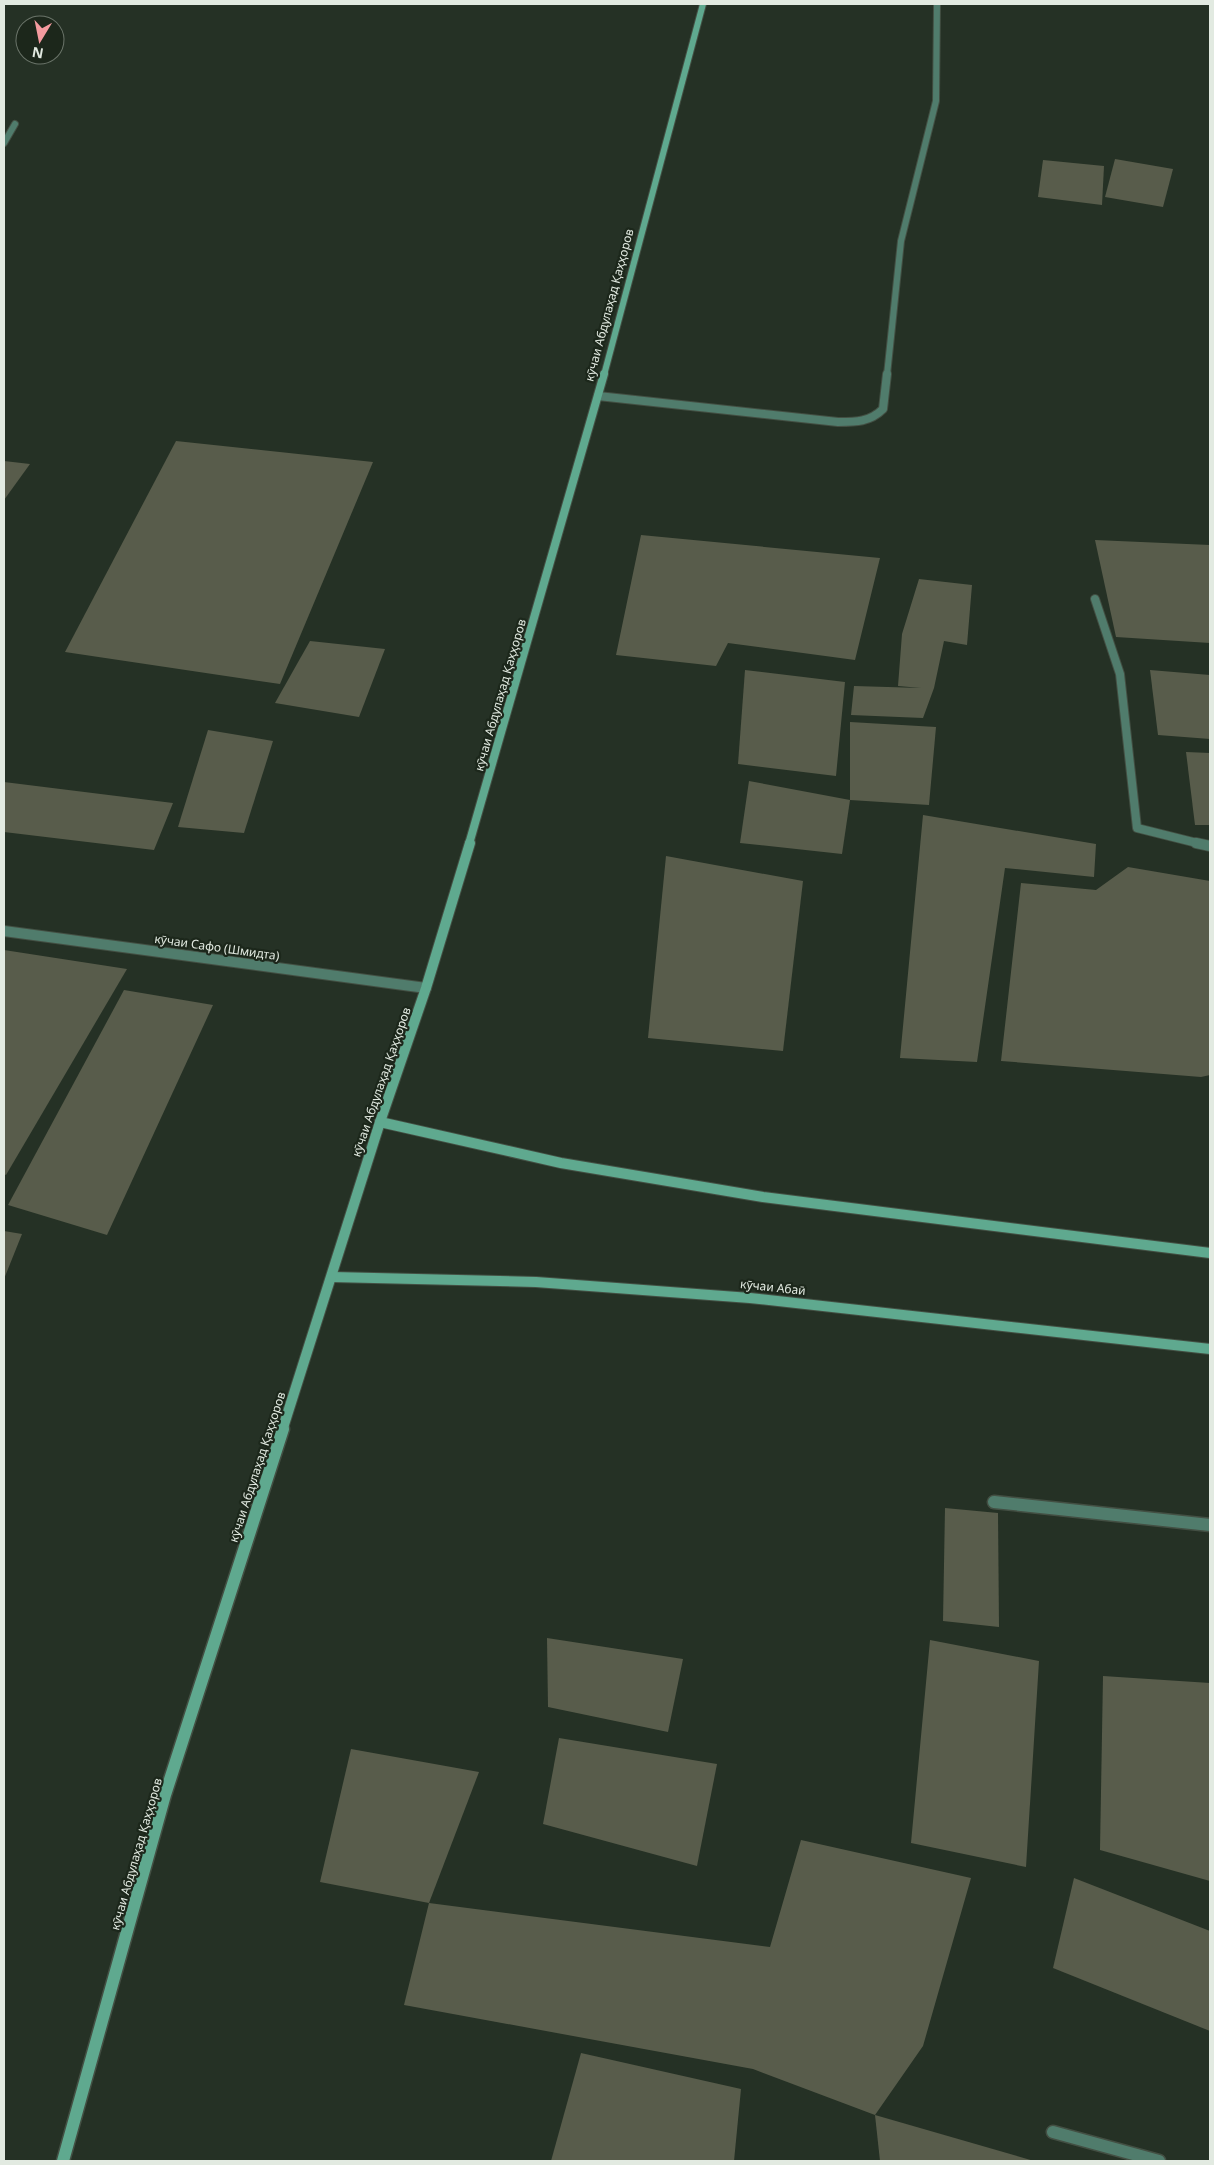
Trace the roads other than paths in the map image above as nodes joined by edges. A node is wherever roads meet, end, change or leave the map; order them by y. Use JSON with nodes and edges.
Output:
{"nodes":[{"id":1,"x":703,"y":4,"type":"edge"},
{"id":2,"x":937,"y":4,"type":"edge"},
{"id":3,"x":15,"y":124,"type":"dead end"},
{"id":4,"x":4,"y":143,"type":"edge"},
{"id":5,"x":598,"y":396,"type":"junction"},
{"id":6,"x":1095,"y":599,"type":"dead end"},
{"id":7,"x":1210,"y":846,"type":"edge"},
{"id":8,"x":4,"y":931,"type":"edge"},
{"id":9,"x":426,"y":988,"type":"junction"},
{"id":10,"x":380,"y":1122,"type":"junction"},
{"id":11,"x":1210,"y":1253,"type":"edge"},
{"id":12,"x":332,"y":1277,"type":"junction"},
{"id":13,"x":1210,"y":1349,"type":"edge"},
{"id":14,"x":994,"y":1502,"type":"dead end"},
{"id":15,"x":1210,"y":1525,"type":"edge"},
{"id":16,"x":1053,"y":2132,"type":"dead end"},
{"id":17,"x":63,"y":2161,"type":"edge"},
{"id":18,"x":1160,"y":2161,"type":"edge"}],
"edges":[{"from":1,"to":5,"type":"main road","name":"кӯчаи Абдулаҳад Қаҳҳоров"},
{"from":2,"to":5,"type":"street"},
{"from":3,"to":4,"type":"street"},
{"from":5,"to":9,"type":"main road","name":"кӯчаи Абдулаҳад Қаҳҳоров"},
{"from":6,"to":7,"type":"street"},
{"from":8,"to":9,"type":"street","name":"кӯчаи Сафо (Шмидта)"},
{"from":9,"to":10,"type":"main road","name":"кӯчаи Абдулаҳад Қаҳҳоров"},
{"from":10,"to":11,"type":"main road"},
{"from":10,"to":12,"type":"main road","name":"кӯчаи Абдулаҳад Қаҳҳоров"},
{"from":12,"to":13,"type":"main road","name":"кӯчаи Абаӣ"},
{"from":12,"to":17,"type":"main road","name":"кӯчаи Абдулаҳад Қаҳҳоров"},
{"from":14,"to":15,"type":"street"},
{"from":16,"to":18,"type":"street"}]}
